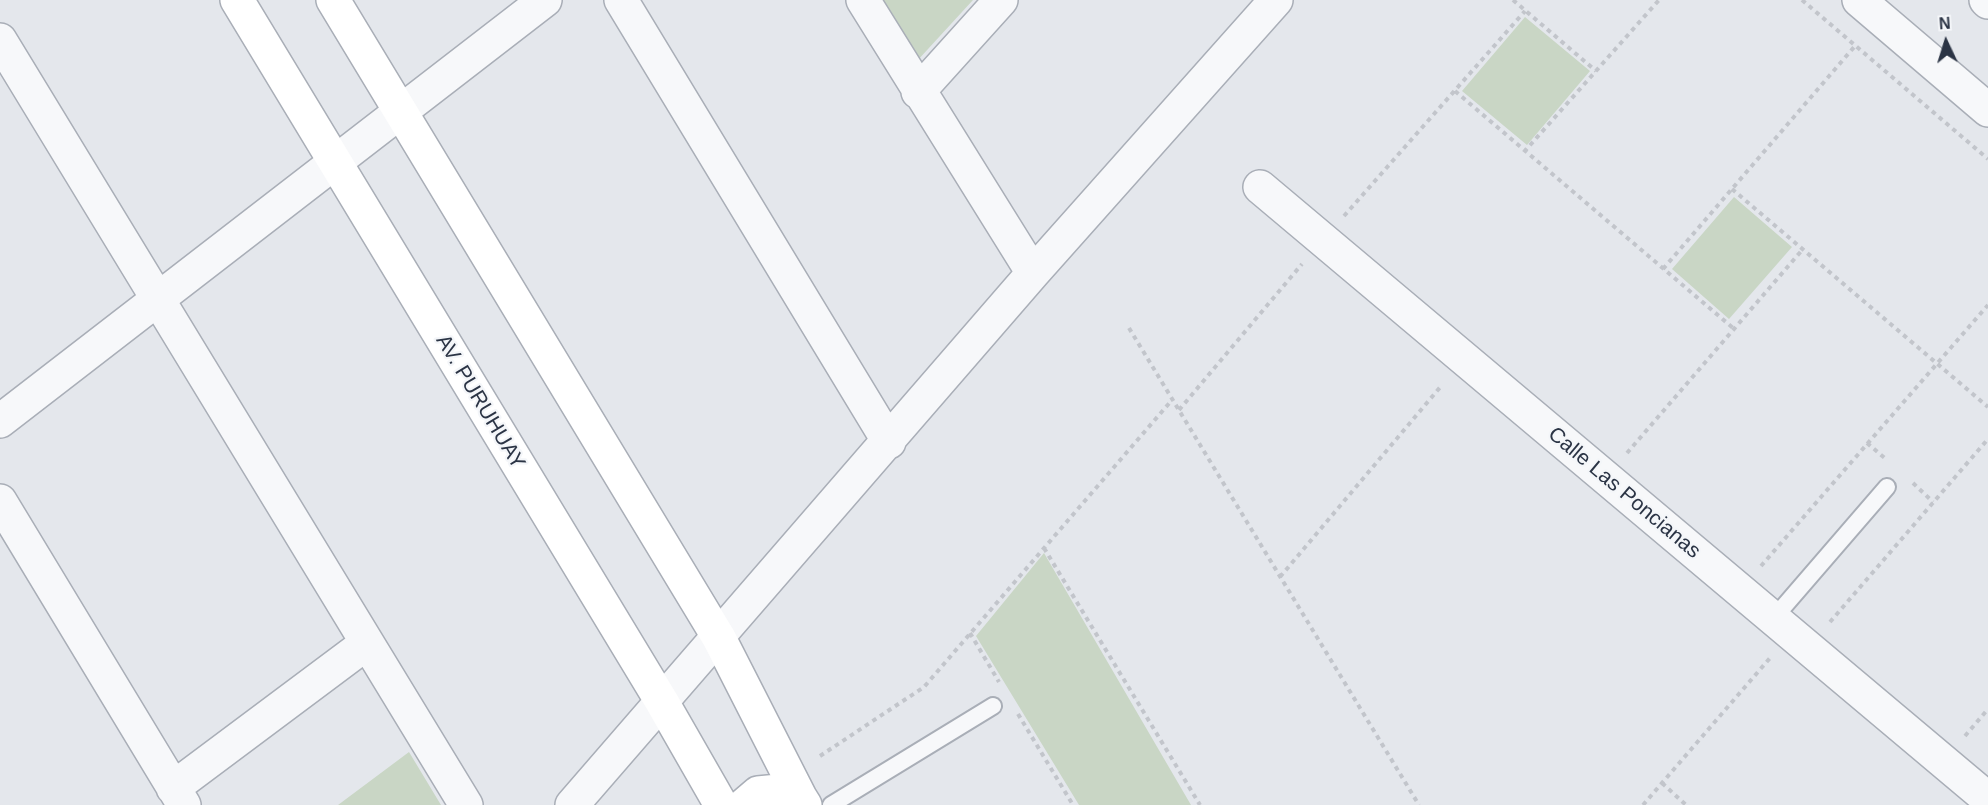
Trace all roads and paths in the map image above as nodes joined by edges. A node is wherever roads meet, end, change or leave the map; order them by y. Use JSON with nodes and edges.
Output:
{"nodes":[{"id":1,"x":237,"y":0,"type":"edge"},
{"id":2,"x":333,"y":0,"type":"edge"},
{"id":3,"x":545,"y":0,"type":"edge"},
{"id":4,"x":621,"y":0,"type":"edge"},
{"id":5,"x":863,"y":0,"type":"edge"},
{"id":6,"x":1001,"y":0,"type":"edge"},
{"id":7,"x":1276,"y":0,"type":"edge"},
{"id":8,"x":1513,"y":0,"type":"edge"},
{"id":9,"x":1659,"y":0,"type":"edge"},
{"id":10,"x":1802,"y":0,"type":"edge"},
{"id":11,"x":1859,"y":0,"type":"edge"},
{"id":12,"x":1525,"y":11,"type":"junction"},
{"id":13,"x":0,"y":40,"type":"edge"},
{"id":14,"x":1855,"y":45,"type":"junction"},
{"id":15,"x":1596,"y":71,"type":"junction"},
{"id":16,"x":1455,"y":91,"type":"junction"},
{"id":17,"x":918,"y":92,"type":"junction"},
{"id":18,"x":1988,"y":110,"type":"edge"},
{"id":19,"x":401,"y":112,"type":"junction"},
{"id":20,"x":1524,"y":152,"type":"junction"},
{"id":21,"x":1988,"y":159,"type":"edge"},
{"id":22,"x":334,"y":164,"type":"junction"},
{"id":23,"x":1260,"y":187,"type":"dead end"},
{"id":24,"x":1732,"y":189,"type":"junction"},
{"id":25,"x":1338,"y":223,"type":"dead end"},
{"id":26,"x":1803,"y":249,"type":"junction"},
{"id":27,"x":1305,"y":260,"type":"dead end"},
{"id":28,"x":1663,"y":269,"type":"junction"},
{"id":29,"x":1033,"y":273,"type":"junction"},
{"id":30,"x":158,"y":300,"type":"junction"},
{"id":31,"x":1988,"y":305,"type":"edge"},
{"id":32,"x":1129,"y":328,"type":"dead end"},
{"id":33,"x":1733,"y":328,"type":"junction"},
{"id":34,"x":1937,"y":362,"type":"junction"},
{"id":35,"x":1446,"y":380,"type":"dead end"},
{"id":36,"x":1173,"y":400,"type":"junction"},
{"id":37,"x":1988,"y":406,"type":"edge"},
{"id":38,"x":1179,"y":410,"type":"junction"},
{"id":39,"x":0,"y":421,"type":"edge"},
{"id":40,"x":1988,"y":440,"type":"edge"},
{"id":41,"x":889,"y":442,"type":"junction"},
{"id":42,"x":1619,"y":462,"type":"dead end"},
{"id":43,"x":1887,"y":487,"type":"dead end"},
{"id":44,"x":0,"y":501,"type":"edge"},
{"id":45,"x":1044,"y":548,"type":"junction"},
{"id":46,"x":1760,"y":567,"type":"dead end"},
{"id":47,"x":1280,"y":576,"type":"junction"},
{"id":48,"x":1773,"y":619,"type":"junction"},
{"id":49,"x":1829,"y":623,"type":"dead end"},
{"id":50,"x":970,"y":633,"type":"junction"},
{"id":51,"x":719,"y":638,"type":"junction"},
{"id":52,"x":367,"y":643,"type":"junction"},
{"id":53,"x":1772,"y":656,"type":"dead end"},
{"id":54,"x":1000,"y":684,"type":"dead end"},
{"id":55,"x":662,"y":702,"type":"junction"},
{"id":56,"x":1012,"y":704,"type":"dead end"},
{"id":57,"x":993,"y":706,"type":"dead end"},
{"id":58,"x":1988,"y":709,"type":"edge"},
{"id":59,"x":1963,"y":738,"type":"dead end"},
{"id":60,"x":820,"y":756,"type":"dead end"},
{"id":61,"x":1662,"y":783,"type":"junction"},
{"id":62,"x":178,"y":797,"type":"edge"},
{"id":63,"x":1988,"y":799,"type":"edge"},
{"id":64,"x":812,"y":802,"type":"edge"},
{"id":65,"x":466,"y":805,"type":"edge"},
{"id":66,"x":572,"y":805,"type":"edge"},
{"id":67,"x":721,"y":805,"type":"edge"},
{"id":68,"x":744,"y":805,"type":"edge"},
{"id":69,"x":1073,"y":805,"type":"edge"},
{"id":70,"x":1200,"y":805,"type":"edge"},
{"id":71,"x":1419,"y":805,"type":"edge"},
{"id":72,"x":1643,"y":805,"type":"edge"},
{"id":73,"x":1686,"y":805,"type":"edge"}],
"edges":[{"from":1,"to":22,"type":"main road","name":"AV. PURUHUAY"},
{"from":2,"to":19,"type":"main road"},
{"from":3,"to":19,"type":"street"},
{"from":4,"to":41,"type":"street"},
{"from":5,"to":17,"type":"street"},
{"from":6,"to":17,"type":"street"},
{"from":7,"to":29,"type":"street"},
{"from":8,"to":12,"type":"path"},
{"from":9,"to":15,"type":"path"},
{"from":10,"to":14,"type":"path"},
{"from":11,"to":18,"type":"street"},
{"from":12,"to":15,"type":"path"},
{"from":12,"to":16,"type":"path"},
{"from":13,"to":30,"type":"street"},
{"from":14,"to":21,"type":"path"},
{"from":14,"to":24,"type":"path"},
{"from":15,"to":20,"type":"path"},
{"from":16,"to":20,"type":"path"},
{"from":16,"to":25,"type":"path"},
{"from":17,"to":29,"type":"street"},
{"from":19,"to":22,"type":"street"},
{"from":19,"to":51,"type":"main road"},
{"from":20,"to":28,"type":"path"},
{"from":22,"to":30,"type":"street"},
{"from":22,"to":55,"type":"main road","name":"AV. PURUHUAY"},
{"from":23,"to":48,"type":"street","name":"Calle Las Poncianas"},
{"from":24,"to":26,"type":"path"},
{"from":24,"to":28,"type":"path"},
{"from":26,"to":33,"type":"path"},
{"from":26,"to":34,"type":"path"},
{"from":27,"to":38,"type":"path"},
{"from":28,"to":33,"type":"path"},
{"from":29,"to":41,"type":"street"},
{"from":30,"to":39,"type":"street"},
{"from":30,"to":52,"type":"street"},
{"from":31,"to":34,"type":"path"},
{"from":32,"to":36,"type":"path"},
{"from":33,"to":42,"type":"path"},
{"from":34,"to":37,"type":"path"},
{"from":34,"to":46,"type":"path"},
{"from":35,"to":47,"type":"path"},
{"from":36,"to":38,"type":"path"},
{"from":36,"to":45,"type":"path"},
{"from":38,"to":47,"type":"path"},
{"from":40,"to":49,"type":"path"},
{"from":41,"to":51,"type":"street"},
{"from":43,"to":48,"type":"lane"},
{"from":44,"to":62,"type":"street"},
{"from":45,"to":50,"type":"path"},
{"from":45,"to":70,"type":"path"},
{"from":47,"to":71,"type":"path"},
{"from":48,"to":63,"type":"street","name":"Calle Las Poncianas"},
{"from":50,"to":54,"type":"path"},
{"from":50,"to":60,"type":"path"},
{"from":51,"to":55,"type":"street"},
{"from":51,"to":64,"type":"main road"},
{"from":52,"to":62,"type":"street"},
{"from":52,"to":65,"type":"street"},
{"from":53,"to":61,"type":"path"},
{"from":55,"to":66,"type":"street"},
{"from":55,"to":67,"type":"main road","name":"AV. PURUHUAY"},
{"from":56,"to":69,"type":"path"},
{"from":57,"to":64,"type":"lane"},
{"from":58,"to":59,"type":"path"},
{"from":61,"to":72,"type":"path"},
{"from":61,"to":73,"type":"path"},
{"from":64,"to":68,"type":"main road"}]}
